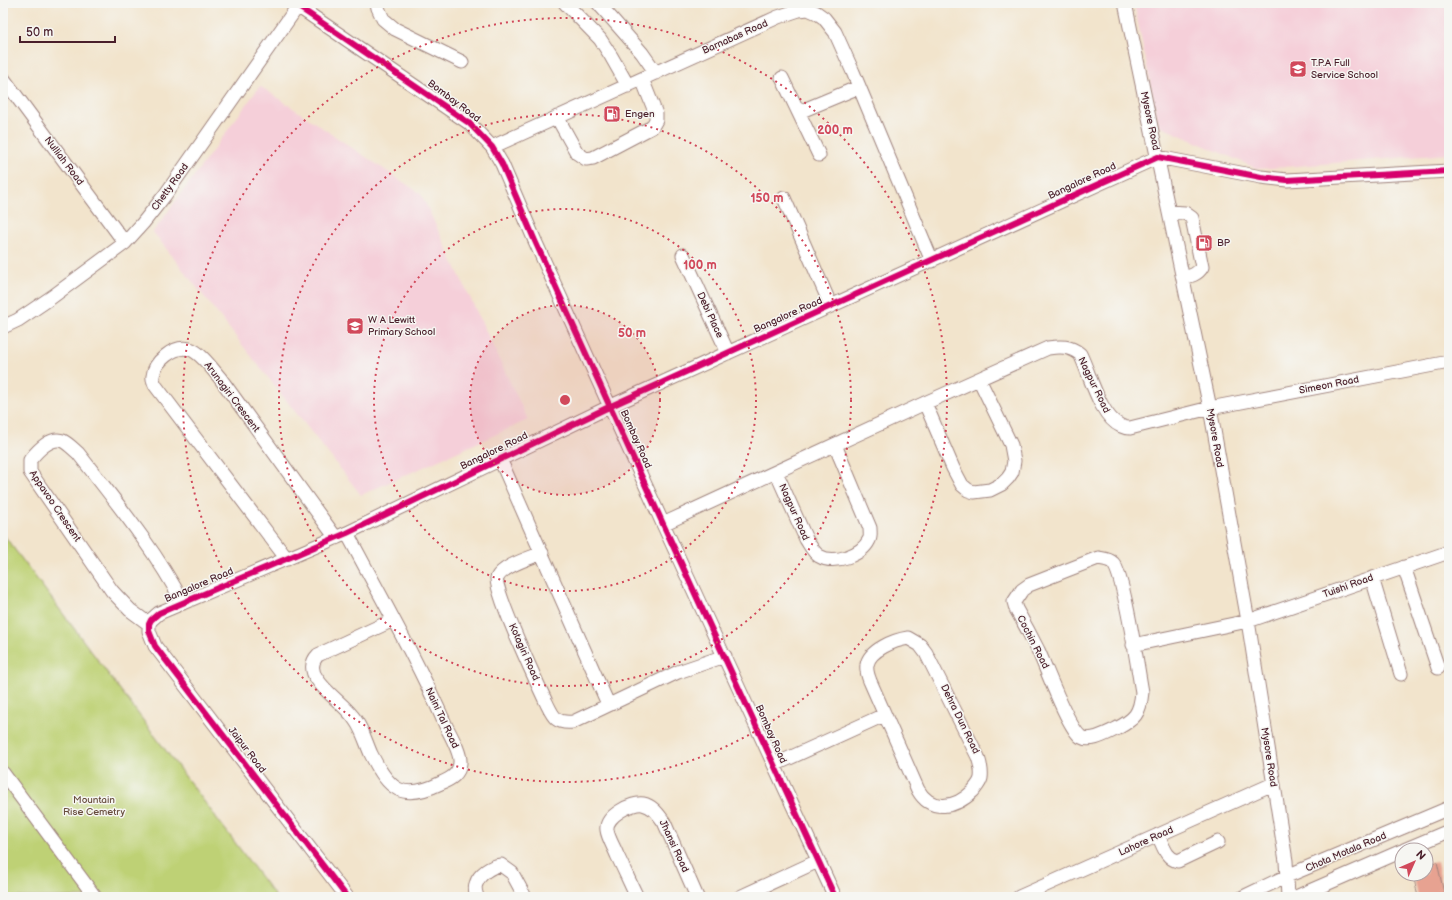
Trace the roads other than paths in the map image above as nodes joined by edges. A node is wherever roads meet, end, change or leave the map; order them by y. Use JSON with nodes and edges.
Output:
{"nodes":[{"id":1,"x":377,"y":3,"type":"edge"},
{"id":2,"x":565,"y":3,"type":"edge"},
{"id":3,"x":598,"y":3,"type":"edge"},
{"id":4,"x":1125,"y":3,"type":"edge"},
{"id":5,"x":297,"y":4,"type":"edge"},
{"id":6,"x":462,"y":62,"type":"dead end"},
{"id":7,"x":656,"y":72,"type":"junction"},
{"id":8,"x":3,"y":78,"type":"edge"},
{"id":9,"x":782,"y":78,"type":"dead end"},
{"id":10,"x":642,"y":79,"type":"junction"},
{"id":11,"x":628,"y":86,"type":"junction"},
{"id":12,"x":859,"y":87,"type":"junction"},
{"id":13,"x":798,"y":112,"type":"junction"},
{"id":14,"x":557,"y":117,"type":"junction"},
{"id":15,"x":492,"y":147,"type":"junction"},
{"id":16,"x":819,"y":155,"type":"dead end"},
{"id":17,"x":1158,"y":157,"type":"junction"},
{"id":18,"x":1449,"y":171,"type":"edge"},
{"id":19,"x":784,"y":198,"type":"dead end"},
{"id":20,"x":1169,"y":212,"type":"junction"},
{"id":21,"x":125,"y":243,"type":"junction"},
{"id":22,"x":683,"y":255,"type":"dead end"},
{"id":23,"x":932,"y":261,"type":"junction"},
{"id":24,"x":1183,"y":278,"type":"junction"},
{"id":25,"x":831,"y":306,"type":"junction"},
{"id":26,"x":3,"y":327,"type":"edge"},
{"id":27,"x":728,"y":353,"type":"junction"},
{"id":28,"x":1449,"y":362,"type":"edge"},
{"id":29,"x":979,"y":379,"type":"junction"},
{"id":30,"x":925,"y":403,"type":"junction"},
{"id":31,"x":611,"y":406,"type":"junction"},
{"id":32,"x":1210,"y":408,"type":"junction"},
{"id":33,"x":835,"y":445,"type":"junction"},
{"id":34,"x":500,"y":459,"type":"junction"},
{"id":35,"x":776,"y":472,"type":"junction"},
{"id":36,"x":663,"y":524,"type":"junction"},
{"id":37,"x":342,"y":535,"type":"junction"},
{"id":38,"x":1449,"y":552,"type":"edge"},
{"id":39,"x":542,"y":553,"type":"junction"},
{"id":40,"x":287,"y":559,"type":"junction"},
{"id":41,"x":1404,"y":567,"type":"junction"},
{"id":42,"x":1372,"y":578,"type":"junction"},
{"id":43,"x":183,"y":602,"type":"junction"},
{"id":44,"x":393,"y":620,"type":"junction"},
{"id":45,"x":1248,"y":621,"type":"junction"},
{"id":46,"x":149,"y":624,"type":"junction"},
{"id":47,"x":1133,"y":645,"type":"junction"},
{"id":48,"x":725,"y":656,"type":"junction"},
{"id":49,"x":1438,"y":668,"type":"dead end"},
{"id":50,"x":1401,"y":674,"type":"dead end"},
{"id":51,"x":608,"y":704,"type":"junction"},
{"id":52,"x":884,"y":715,"type":"junction"},
{"id":53,"x":774,"y":765,"type":"junction"},
{"id":54,"x":3,"y":773,"type":"edge"},
{"id":55,"x":1273,"y":784,"type":"junction"},
{"id":56,"x":1449,"y":808,"type":"edge"},
{"id":57,"x":1449,"y":831,"type":"edge"},
{"id":58,"x":1158,"y":835,"type":"junction"},
{"id":59,"x":1218,"y":842,"type":"dead end"},
{"id":60,"x":1422,"y":842,"type":"edge"},
{"id":61,"x":1394,"y":854,"type":"edge"},
{"id":62,"x":818,"y":861,"type":"junction"},
{"id":63,"x":1287,"y":876,"type":"junction"},
{"id":64,"x":95,"y":897,"type":"edge"},
{"id":65,"x":347,"y":897,"type":"edge"},
{"id":66,"x":477,"y":897,"type":"edge"},
{"id":67,"x":525,"y":897,"type":"edge"},
{"id":68,"x":637,"y":897,"type":"edge"},
{"id":69,"x":697,"y":897,"type":"edge"},
{"id":70,"x":740,"y":897,"type":"edge"},
{"id":71,"x":835,"y":897,"type":"edge"},
{"id":72,"x":1019,"y":897,"type":"edge"},
{"id":73,"x":1243,"y":897,"type":"edge"},
{"id":74,"x":1288,"y":897,"type":"edge"},
{"id":75,"x":1296,"y":897,"type":"edge"}],
"edges":[{"from":1,"to":6,"type":"street"},
{"from":2,"to":11,"type":"street"},
{"from":3,"to":7,"type":"street"},
{"from":4,"to":17,"type":"street","name":"Mysore Road"},
{"from":5,"to":15,"type":"street","name":"Bombay Road"},
{"from":5,"to":21,"type":"street","name":"Chetty Road"},
{"from":7,"to":10,"type":"street","name":"Barnabas Road"},
{"from":7,"to":12,"type":"street","name":"Barnabas Road"},
{"from":8,"to":21,"type":"street","name":"Nulliah Road"},
{"from":9,"to":13,"type":"street"},
{"from":10,"to":11,"type":"street","name":"Barnabas Road"},
{"from":10,"to":14,"type":"street"},
{"from":11,"to":14,"type":"street","name":"Barnabas Road"},
{"from":12,"to":13,"type":"street"},
{"from":12,"to":23,"type":"street","name":"Barnabas Road"},
{"from":13,"to":16,"type":"street"},
{"from":14,"to":15,"type":"street","name":"Barnabas Road"},
{"from":15,"to":31,"type":"street","name":"Bombay Road"},
{"from":17,"to":18,"type":"street"},
{"from":17,"to":20,"type":"street","name":"Mysore Road"},
{"from":17,"to":23,"type":"street","name":"Bangalore Road"},
{"from":19,"to":25,"type":"street"},
{"from":20,"to":24,"type":"street","name":"Mysore Road"},
{"from":20,"to":24,"type":"street"},
{"from":21,"to":26,"type":"street","name":"Chetty Road"},
{"from":22,"to":27,"type":"street","name":"Debi Place"},
{"from":23,"to":25,"type":"street","name":"Bangalore Road"},
{"from":24,"to":32,"type":"street","name":"Mysore Road"},
{"from":25,"to":27,"type":"street","name":"Bangalore Road"},
{"from":27,"to":31,"type":"street","name":"Bangalore Road"},
{"from":28,"to":32,"type":"street","name":"Simeon Road"},
{"from":29,"to":30,"type":"street","name":"Nagpur Road"},
{"from":29,"to":30,"type":"street"},
{"from":29,"to":32,"type":"street","name":"Nagpur Road"},
{"from":30,"to":33,"type":"street","name":"Nagpur Road"},
{"from":31,"to":34,"type":"street","name":"Bangalore Road"},
{"from":31,"to":36,"type":"street","name":"Bombay Road"},
{"from":32,"to":45,"type":"street","name":"Mysore Road"},
{"from":33,"to":35,"type":"street","name":"Nagpur Road"},
{"from":33,"to":35,"type":"street","name":"Nagpur Road"},
{"from":34,"to":37,"type":"street","name":"Bangalore Road"},
{"from":34,"to":39,"type":"street"},
{"from":35,"to":36,"type":"street","name":"Nagpur Road"},
{"from":36,"to":48,"type":"street","name":"Bombay Road"},
{"from":37,"to":40,"type":"street","name":"Bangalore Road"},
{"from":37,"to":40,"type":"street","name":"Arunagiri Crescent"},
{"from":37,"to":44,"type":"street","name":"Naini Tal Road"},
{"from":38,"to":41,"type":"street","name":"Tuishi Road"},
{"from":39,"to":51,"type":"street"},
{"from":39,"to":51,"type":"street","name":"Kotagiri Road"},
{"from":40,"to":43,"type":"street","name":"Bangalore Road"},
{"from":41,"to":42,"type":"street","name":"Tuishi Road"},
{"from":41,"to":49,"type":"street"},
{"from":42,"to":45,"type":"street","name":"Tuishi Road"},
{"from":42,"to":50,"type":"street"},
{"from":43,"to":46,"type":"street","name":"Bangalore Road"},
{"from":43,"to":46,"type":"street","name":"Appavoo Crescent"},
{"from":44,"to":44,"type":"street","name":"Naini Tal Road"},
{"from":45,"to":47,"type":"street"},
{"from":45,"to":55,"type":"street","name":"Mysore Road"},
{"from":46,"to":65,"type":"street","name":"Jaipur Road"},
{"from":47,"to":47,"type":"street","name":"Cochin Road"},
{"from":48,"to":51,"type":"street","name":"Kotagiri Road"},
{"from":48,"to":53,"type":"street","name":"Bombay Road"},
{"from":52,"to":52,"type":"street","name":"Dehra Dun Road"},
{"from":52,"to":53,"type":"street"},
{"from":53,"to":62,"type":"street","name":"Bombay Road"},
{"from":54,"to":64,"type":"street"},
{"from":55,"to":58,"type":"street","name":"Lahore Road"},
{"from":55,"to":63,"type":"street","name":"Mysore Road"},
{"from":56,"to":63,"type":"street","name":"Chota Motala Road"},
{"from":57,"to":60,"type":"street"},
{"from":58,"to":59,"type":"street"},
{"from":58,"to":72,"type":"street","name":"Lahore Road"},
{"from":61,"to":75,"type":"street"},
{"from":62,"to":70,"type":"street"},
{"from":62,"to":71,"type":"street","name":"Bombay Road"},
{"from":63,"to":73,"type":"street","name":"Chota Motala Road"},
{"from":63,"to":74,"type":"street","name":"Mysore Road"},
{"from":66,"to":67,"type":"street"},
{"from":68,"to":69,"type":"street","name":"Jhansi Road"}]}
